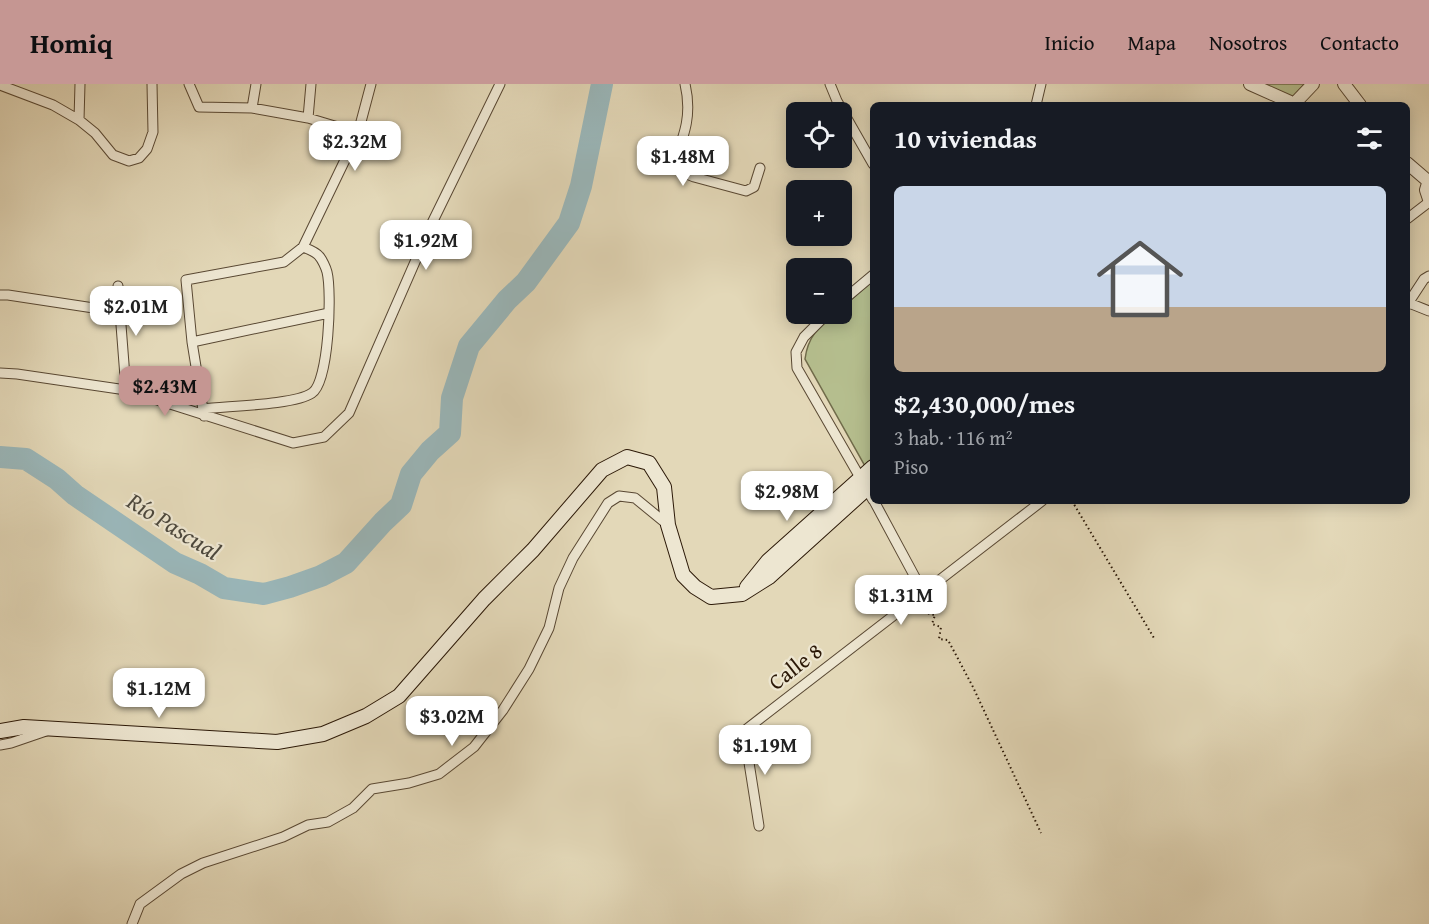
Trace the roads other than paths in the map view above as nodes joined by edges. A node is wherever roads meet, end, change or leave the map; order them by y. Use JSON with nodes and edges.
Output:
{"nodes":[{"id":1,"x":80,"y":84,"type":"edge"},
{"id":2,"x":152,"y":84,"type":"edge"},
{"id":3,"x":189,"y":84,"type":"edge"},
{"id":4,"x":256,"y":84,"type":"edge"},
{"id":5,"x":311,"y":84,"type":"edge"},
{"id":6,"x":371,"y":84,"type":"edge"},
{"id":7,"x":500,"y":84,"type":"edge"},
{"id":8,"x":685,"y":84,"type":"edge"},
{"id":9,"x":830,"y":84,"type":"edge"},
{"id":10,"x":1041,"y":84,"type":"edge"},
{"id":11,"x":1250,"y":84,"type":"edge"},
{"id":12,"x":1313,"y":84,"type":"edge"},
{"id":13,"x":1344,"y":84,"type":"edge"},
{"id":14,"x":0,"y":85,"type":"edge"},
{"id":15,"x":1037,"y":102,"type":"edge"},
{"id":16,"x":1287,"y":102,"type":"edge"},
{"id":17,"x":1296,"y":102,"type":"edge"},
{"id":18,"x":1358,"y":102,"type":"edge"},
{"id":19,"x":252,"y":108,"type":"junction"},
{"id":20,"x":308,"y":118,"type":"junction"},
{"id":21,"x":79,"y":120,"type":"junction"},
{"id":22,"x":358,"y":133,"type":"junction"},
{"id":23,"x":870,"y":159,"type":"edge"},
{"id":24,"x":1410,"y":165,"type":"edge"},
{"id":25,"x":760,"y":168,"type":"dead end"},
{"id":26,"x":1429,"y":180,"type":"edge"},
{"id":27,"x":1429,"y":201,"type":"edge"},
{"id":28,"x":1410,"y":217,"type":"edge"},
{"id":29,"x":303,"y":247,"type":"junction"},
{"id":30,"x":1427,"y":277,"type":"edge"},
{"id":31,"x":870,"y":278,"type":"edge"},
{"id":32,"x":118,"y":286,"type":"dead end"},
{"id":33,"x":852,"y":293,"type":"edge"},
{"id":34,"x":0,"y":295,"type":"edge"},
{"id":35,"x":1410,"y":301,"type":"edge"},
{"id":36,"x":1410,"y":305,"type":"edge"},
{"id":37,"x":120,"y":312,"type":"junction"},
{"id":38,"x":1429,"y":312,"type":"edge"},
{"id":39,"x":329,"y":313,"type":"junction"},
{"id":40,"x":817,"y":324,"type":"edge"},
{"id":41,"x":192,"y":342,"type":"junction"},
{"id":42,"x":0,"y":373,"type":"edge"},
{"id":43,"x":126,"y":390,"type":"junction"},
{"id":44,"x":203,"y":412,"type":"junction"},
{"id":45,"x":869,"y":490,"type":"edge"},
{"id":46,"x":876,"y":504,"type":"edge"},
{"id":47,"x":1038,"y":504,"type":"edge"},
{"id":48,"x":668,"y":525,"type":"junction"},
{"id":49,"x":923,"y":592,"type":"junction"},
{"id":50,"x":52,"y":729,"type":"junction"},
{"id":51,"x":0,"y":731,"type":"edge"},
{"id":52,"x":0,"y":745,"type":"edge"},
{"id":53,"x":759,"y":826,"type":"dead end"},
{"id":54,"x":132,"y":924,"type":"edge"}],
"edges":[{"from":1,"to":21,"type":"street"},
{"from":2,"to":21,"type":"street"},
{"from":3,"to":19,"type":"street"},
{"from":4,"to":19,"type":"street"},
{"from":5,"to":20,"type":"street"},
{"from":6,"to":22,"type":"street"},
{"from":7,"to":44,"type":"street"},
{"from":8,"to":25,"type":"street"},
{"from":9,"to":23,"type":"street"},
{"from":10,"to":15,"type":"street"},
{"from":11,"to":16,"type":"street"},
{"from":12,"to":17,"type":"street"},
{"from":13,"to":18,"type":"street"},
{"from":14,"to":21,"type":"street"},
{"from":19,"to":20,"type":"street"},
{"from":20,"to":22,"type":"street"},
{"from":22,"to":29,"type":"street"},
{"from":24,"to":26,"type":"street"},
{"from":26,"to":27,"type":"street"},
{"from":27,"to":28,"type":"street"},
{"from":29,"to":39,"type":"street"},
{"from":29,"to":41,"type":"street"},
{"from":30,"to":35,"type":"street"},
{"from":31,"to":33,"type":"street"},
{"from":32,"to":37,"type":"street"},
{"from":34,"to":37,"type":"street"},
{"from":36,"to":38,"type":"street"},
{"from":37,"to":43,"type":"street"},
{"from":39,"to":41,"type":"street"},
{"from":39,"to":44,"type":"street"},
{"from":40,"to":45,"type":"street"},
{"from":41,"to":44,"type":"street"},
{"from":42,"to":43,"type":"street"},
{"from":43,"to":44,"type":"street"},
{"from":45,"to":48,"type":"main road"},
{"from":46,"to":49,"type":"street"},
{"from":47,"to":49,"type":"street","name":"Calle 8"},
{"from":48,"to":50,"type":"main road"},
{"from":48,"to":54,"type":"street"},
{"from":49,"to":53,"type":"street","name":"Calle 8"},
{"from":50,"to":51,"type":"main road"},
{"from":50,"to":52,"type":"street"}]}
